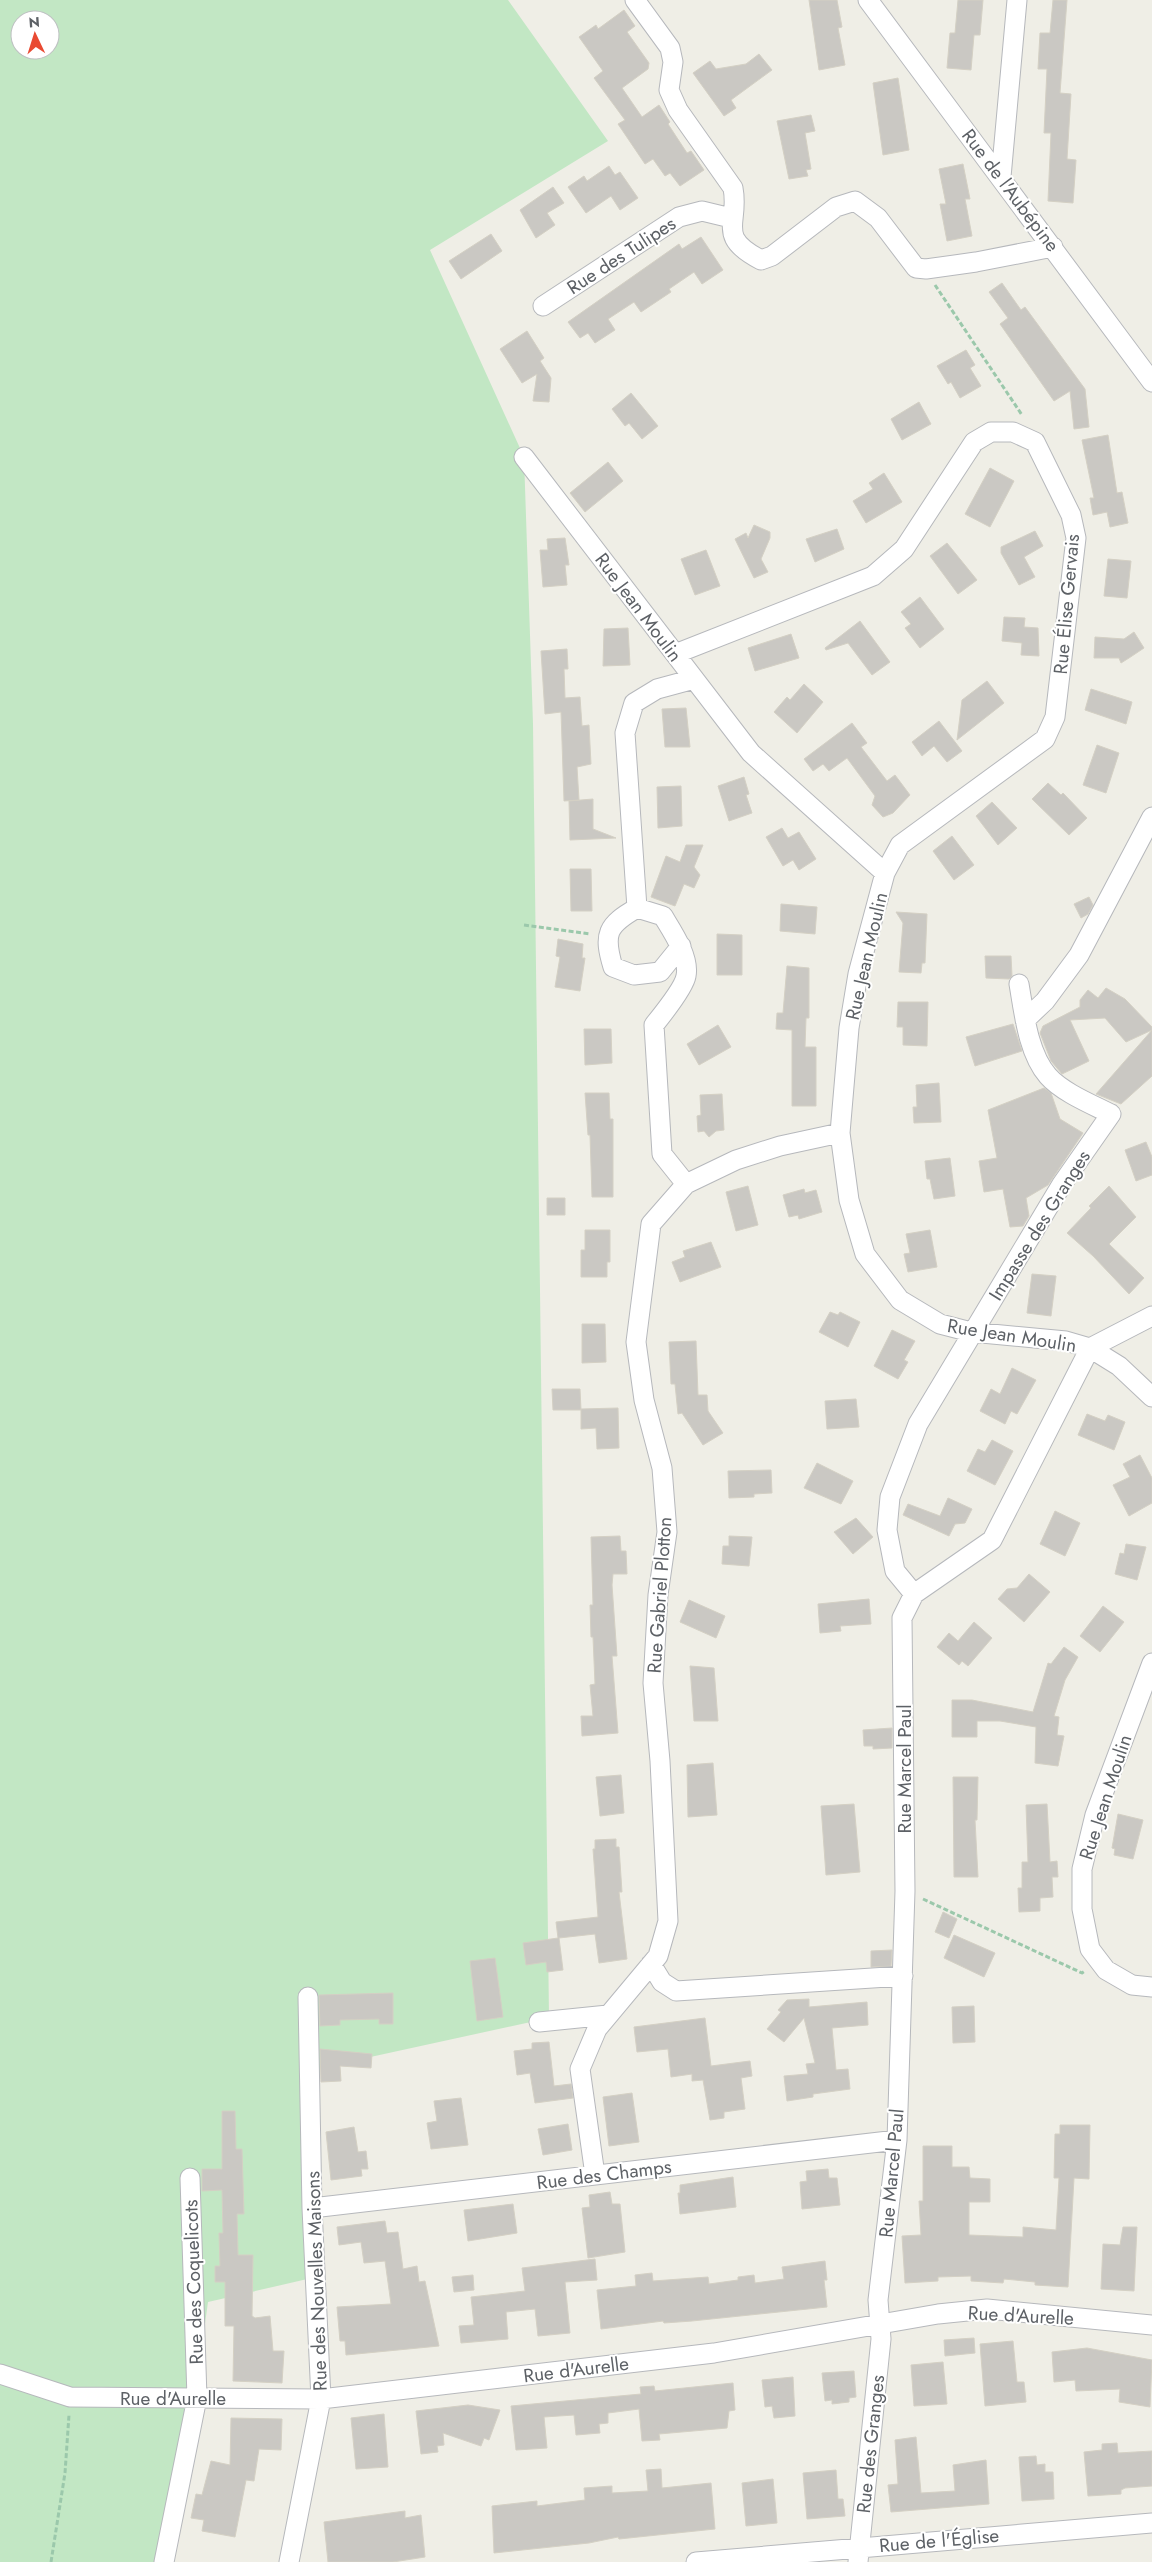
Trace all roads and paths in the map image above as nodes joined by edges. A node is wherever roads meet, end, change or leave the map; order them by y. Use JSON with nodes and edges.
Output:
{"nodes":[{"id":1,"x":635,"y":0,"type":"edge"},
{"id":2,"x":868,"y":0,"type":"edge"},
{"id":3,"x":1017,"y":0,"type":"edge"},
{"id":4,"x":1001,"y":177,"type":"junction"},
{"id":5,"x":731,"y":218,"type":"junction"},
{"id":6,"x":1053,"y":247,"type":"junction"},
{"id":7,"x":926,"y":269,"type":"junction"},
{"id":8,"x":543,"y":306,"type":"dead end"},
{"id":9,"x":1152,"y":382,"type":"edge"},
{"id":10,"x":1035,"y":442,"type":"junction"},
{"id":11,"x":524,"y":457,"type":"dead end"},
{"id":12,"x":675,"y":654,"type":"junction"},
{"id":13,"x":694,"y":679,"type":"junction"},
{"id":14,"x":1152,"y":817,"type":"edge"},
{"id":15,"x":885,"y":873,"type":"junction"},
{"id":16,"x":637,"y":908,"type":"junction"},
{"id":17,"x":524,"y":925,"type":"dead end"},
{"id":18,"x":608,"y":937,"type":"junction"},
{"id":19,"x":681,"y":946,"type":"junction"},
{"id":20,"x":1019,"y":984,"type":"dead end"},
{"id":21,"x":1025,"y":1020,"type":"junction"},
{"id":22,"x":840,"y":1133,"type":"junction"},
{"id":23,"x":686,"y":1184,"type":"junction"},
{"id":24,"x":1152,"y":1316,"type":"edge"},
{"id":25,"x":974,"y":1332,"type":"junction"},
{"id":26,"x":1090,"y":1348,"type":"junction"},
{"id":27,"x":1152,"y":1396,"type":"edge"},
{"id":28,"x":914,"y":1594,"type":"junction"},
{"id":29,"x":1152,"y":1663,"type":"edge"},
{"id":30,"x":905,"y":1890,"type":"junction"},
{"id":31,"x":1100,"y":1962,"type":"junction"},
{"id":32,"x":651,"y":1964,"type":"junction"},
{"id":33,"x":903,"y":1976,"type":"junction"},
{"id":34,"x":1152,"y":1987,"type":"edge"},
{"id":35,"x":308,"y":1997,"type":"dead end"},
{"id":36,"x":608,"y":2015,"type":"junction"},
{"id":37,"x":539,"y":2022,"type":"dead end"},
{"id":38,"x":896,"y":2140,"type":"junction"},
{"id":39,"x":595,"y":2175,"type":"junction"},
{"id":40,"x":190,"y":2178,"type":"dead end"},
{"id":41,"x":312,"y":2208,"type":"junction"},
{"id":42,"x":1152,"y":2325,"type":"edge"},
{"id":43,"x":879,"y":2326,"type":"junction"},
{"id":44,"x":0,"y":2374,"type":"edge"},
{"id":45,"x":70,"y":2397,"type":"junction"},
{"id":46,"x":196,"y":2398,"type":"junction"},
{"id":47,"x":321,"y":2398,"type":"junction"},
{"id":48,"x":1152,"y":2523,"type":"edge"},
{"id":49,"x":859,"y":2554,"type":"edge"},
{"id":50,"x":51,"y":2562,"type":"edge"},
{"id":51,"x":164,"y":2562,"type":"edge"},
{"id":52,"x":289,"y":2562,"type":"edge"},
{"id":53,"x":696,"y":2562,"type":"edge"}],
"edges":[{"from":1,"to":5,"type":"street"},
{"from":2,"to":4,"type":"street","name":"Rue de l'Aubépine"},
{"from":3,"to":4,"type":"street"},
{"from":4,"to":6,"type":"street","name":"Rue de l'Aubépine"},
{"from":5,"to":7,"type":"street"},
{"from":5,"to":8,"type":"street","name":"Rue des Tulipes"},
{"from":6,"to":7,"type":"street"},
{"from":6,"to":9,"type":"street","name":"Rue de l'Aubépine"},
{"from":7,"to":10,"type":"path"},
{"from":10,"to":12,"type":"street"},
{"from":10,"to":15,"type":"street","name":"Rue Élise Gervais"},
{"from":11,"to":12,"type":"street","name":"Rue Jean Moulin"},
{"from":12,"to":13,"type":"street","name":"Rue Jean Moulin"},
{"from":13,"to":15,"type":"street","name":"Rue Jean Moulin"},
{"from":13,"to":16,"type":"street"},
{"from":14,"to":21,"type":"street"},
{"from":15,"to":22,"type":"street","name":"Rue Jean Moulin"},
{"from":16,"to":18,"type":"street"},
{"from":16,"to":19,"type":"street"},
{"from":17,"to":18,"type":"path"},
{"from":18,"to":19,"type":"street"},
{"from":19,"to":23,"type":"street"},
{"from":20,"to":21,"type":"street","name":"Impasse des Granges"},
{"from":21,"to":25,"type":"street","name":"Impasse des Granges"},
{"from":22,"to":23,"type":"street","name":"Rue Gabriel Plotton"},
{"from":22,"to":25,"type":"street","name":"Rue Jean Moulin"},
{"from":23,"to":32,"type":"street","name":"Rue Gabriel Plotton"},
{"from":24,"to":26,"type":"street"},
{"from":25,"to":26,"type":"street","name":"Rue Jean Moulin"},
{"from":25,"to":28,"type":"street","name":"Impasse des Granges"},
{"from":26,"to":27,"type":"street","name":"Rue Jean Moulin"},
{"from":26,"to":28,"type":"street","name":"Rue Marcel Paul"},
{"from":28,"to":30,"type":"street","name":"Rue Marcel Paul"},
{"from":29,"to":31,"type":"street","name":"Rue Jean Moulin"},
{"from":30,"to":31,"type":"path"},
{"from":30,"to":33,"type":"street","name":"Rue Marcel Paul"},
{"from":31,"to":34,"type":"street","name":"Rue Jean Moulin"},
{"from":32,"to":33,"type":"street"},
{"from":32,"to":36,"type":"street","name":"Rue Gabriel Plotton"},
{"from":33,"to":38,"type":"street","name":"Rue Marcel Paul"},
{"from":35,"to":41,"type":"street","name":"Rue des Nouvelles Maisons"},
{"from":36,"to":37,"type":"street"},
{"from":36,"to":39,"type":"street","name":"Rue Gabriel Plotton"},
{"from":38,"to":39,"type":"street","name":"Rue des Champs"},
{"from":38,"to":43,"type":"street","name":"Rue Marcel Paul"},
{"from":39,"to":41,"type":"street","name":"Rue des Champs"},
{"from":40,"to":46,"type":"street","name":"Rue des Coquelicots"},
{"from":41,"to":47,"type":"street","name":"Rue des Nouvelles Maisons"},
{"from":42,"to":43,"type":"street","name":"Rue d'Aurelle"},
{"from":43,"to":47,"type":"street","name":"Rue d'Aurelle"},
{"from":43,"to":49,"type":"street","name":"Rue des Granges"},
{"from":44,"to":45,"type":"street","name":"Rue d'Aurelle"},
{"from":45,"to":46,"type":"street","name":"Rue d'Aurelle"},
{"from":45,"to":50,"type":"path"},
{"from":46,"to":47,"type":"street","name":"Rue d'Aurelle"},
{"from":46,"to":51,"type":"street","name":"Rue des Coquelicots"},
{"from":47,"to":52,"type":"street","name":"Rue des Nouvelles Maisons"},
{"from":48,"to":49,"type":"street","name":"Rue de l'Église"},
{"from":49,"to":53,"type":"street","name":"Rue de l'Église"}]}
